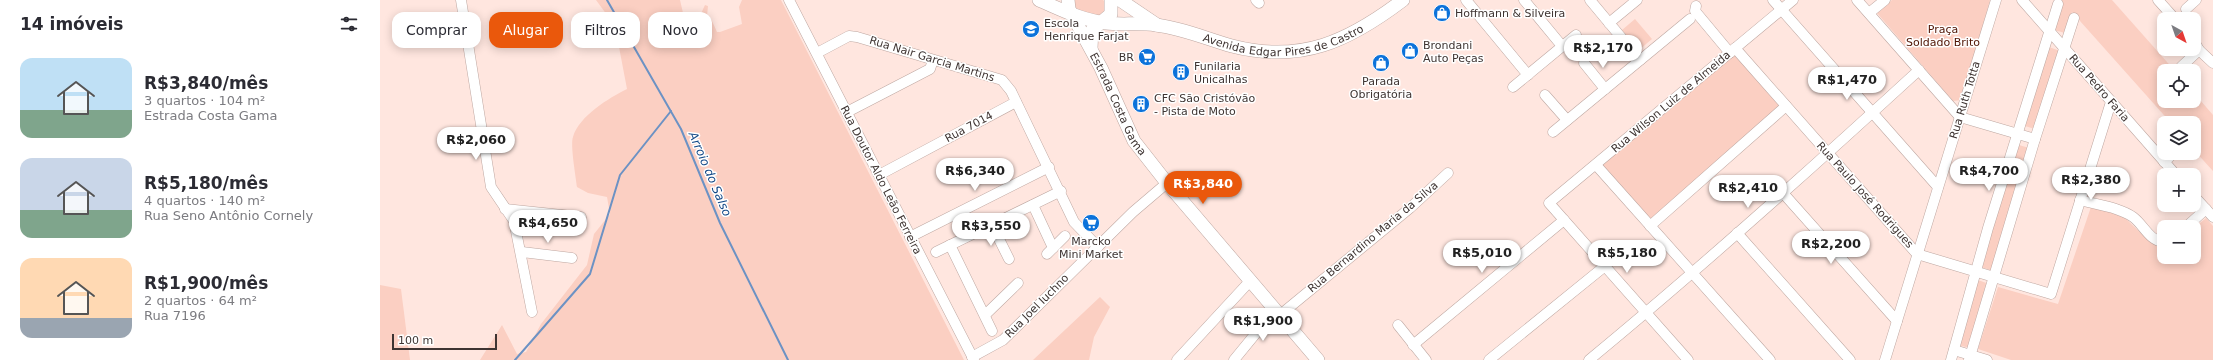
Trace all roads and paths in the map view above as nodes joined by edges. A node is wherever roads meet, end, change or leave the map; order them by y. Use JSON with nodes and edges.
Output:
{"nodes":[{"id":1,"x":461,"y":0,"type":"edge"},
{"id":2,"x":789,"y":0,"type":"edge"},
{"id":3,"x":1039,"y":0,"type":"edge"},
{"id":4,"x":1068,"y":0,"type":"edge"},
{"id":5,"x":1111,"y":0,"type":"edge"},
{"id":6,"x":1120,"y":0,"type":"edge"},
{"id":7,"x":1402,"y":0,"type":"edge"},
{"id":8,"x":1466,"y":0,"type":"edge"},
{"id":9,"x":1524,"y":0,"type":"edge"},
{"id":10,"x":1590,"y":0,"type":"edge"},
{"id":11,"x":1637,"y":0,"type":"edge"},
{"id":12,"x":1773,"y":0,"type":"edge"},
{"id":13,"x":1792,"y":0,"type":"edge"},
{"id":14,"x":1857,"y":0,"type":"edge"},
{"id":15,"x":1885,"y":0,"type":"edge"},
{"id":16,"x":1996,"y":0,"type":"edge"},
{"id":17,"x":2022,"y":0,"type":"edge"},
{"id":18,"x":2158,"y":0,"type":"edge"},
{"id":19,"x":2196,"y":0,"type":"edge"},
{"id":20,"x":2058,"y":4,"type":"dead end"},
{"id":21,"x":1696,"y":6,"type":"dead end"},
{"id":22,"x":2186,"y":9,"type":"dead end"},
{"id":23,"x":1782,"y":10,"type":"junction"},
{"id":24,"x":2169,"y":12,"type":"edge"},
{"id":25,"x":1869,"y":14,"type":"junction"},
{"id":26,"x":1072,"y":15,"type":"junction"},
{"id":27,"x":2074,"y":18,"type":"dead end"},
{"id":28,"x":1690,"y":19,"type":"dead end"},
{"id":29,"x":1100,"y":22,"type":"junction"},
{"id":30,"x":1609,"y":23,"type":"junction"},
{"id":31,"x":1157,"y":25,"type":"junction"},
{"id":32,"x":2050,"y":32,"type":"junction"},
{"id":33,"x":1576,"y":34,"type":"dead end"},
{"id":34,"x":1562,"y":46,"type":"junction"},
{"id":35,"x":1091,"y":48,"type":"junction"},
{"id":36,"x":2064,"y":48,"type":"junction"},
{"id":37,"x":1733,"y":51,"type":"junction"},
{"id":38,"x":2201,"y":52,"type":"edge"},
{"id":39,"x":817,"y":53,"type":"junction"},
{"id":40,"x":2192,"y":56,"type":"edge"},
{"id":41,"x":933,"y":60,"type":"junction"},
{"id":42,"x":1640,"y":60,"type":"junction"},
{"id":43,"x":1584,"y":63,"type":"dead end"},
{"id":44,"x":2213,"y":63,"type":"edge"},
{"id":45,"x":2183,"y":64,"type":"edge"},
{"id":46,"x":1919,"y":70,"type":"junction"},
{"id":47,"x":1528,"y":75,"type":"junction"},
{"id":48,"x":1513,"y":87,"type":"dead end"},
{"id":49,"x":1605,"y":89,"type":"junction"},
{"id":50,"x":1545,"y":95,"type":"dead end"},
{"id":51,"x":1016,"y":102,"type":"junction"},
{"id":52,"x":2111,"y":102,"type":"junction"},
{"id":53,"x":1786,"y":106,"type":"junction"},
{"id":54,"x":847,"y":112,"type":"junction"},
{"id":55,"x":1872,"y":113,"type":"junction"},
{"id":56,"x":1960,"y":117,"type":"junction"},
{"id":57,"x":1567,"y":120,"type":"junction"},
{"id":58,"x":1553,"y":132,"type":"dead end"},
{"id":59,"x":2018,"y":133,"type":"junction"},
{"id":60,"x":2035,"y":139,"type":"junction"},
{"id":61,"x":1828,"y":153,"type":"junction"},
{"id":62,"x":2164,"y":162,"type":"joint"},
{"id":63,"x":1596,"y":165,"type":"junction"},
{"id":64,"x":1049,"y":167,"type":"junction"},
{"id":65,"x":2170,"y":168,"type":"edge"},
{"id":66,"x":1448,"y":173,"type":"dead end"},
{"id":67,"x":879,"y":175,"type":"junction"},
{"id":68,"x":1167,"y":183,"type":"junction"},
{"id":69,"x":1938,"y":187,"type":"junction"},
{"id":70,"x":1061,"y":191,"type":"junction"},
{"id":71,"x":1783,"y":193,"type":"junction"},
{"id":72,"x":2080,"y":200,"type":"junction"},
{"id":73,"x":2201,"y":203,"type":"edge"},
{"id":74,"x":1033,"y":205,"type":"junction"},
{"id":75,"x":505,"y":209,"type":"junction"},
{"id":76,"x":2210,"y":213,"type":"edge"},
{"id":77,"x":582,"y":217,"type":"dead end"},
{"id":78,"x":1564,"y":220,"type":"junction"},
{"id":79,"x":2198,"y":220,"type":"edge"},
{"id":80,"x":992,"y":225,"type":"junction"},
{"id":81,"x":1650,"y":226,"type":"junction"},
{"id":82,"x":1737,"y":233,"type":"junction"},
{"id":83,"x":1065,"y":236,"type":"dead end"},
{"id":84,"x":910,"y":237,"type":"junction"},
{"id":85,"x":2157,"y":239,"type":"edge"},
{"id":86,"x":950,"y":245,"type":"junction"},
{"id":87,"x":1098,"y":247,"type":"junction"},
{"id":88,"x":522,"y":252,"type":"junction"},
{"id":89,"x":936,"y":252,"type":"dead end"},
{"id":90,"x":1918,"y":254,"type":"junction"},
{"id":91,"x":572,"y":258,"type":"dead end"},
{"id":92,"x":1009,"y":259,"type":"dead end"},
{"id":93,"x":1605,"y":266,"type":"junction"},
{"id":94,"x":1692,"y":272,"type":"junction"},
{"id":95,"x":1976,"y":273,"type":"junction"},
{"id":96,"x":1994,"y":278,"type":"junction"},
{"id":97,"x":1251,"y":280,"type":"junction"},
{"id":98,"x":1018,"y":283,"type":"dead end"},
{"id":99,"x":532,"y":312,"type":"dead end"},
{"id":100,"x":1278,"y":312,"type":"junction"},
{"id":101,"x":1646,"y":313,"type":"junction"},
{"id":102,"x":985,"y":315,"type":"junction"},
{"id":103,"x":1897,"y":321,"type":"junction"},
{"id":104,"x":1398,"y":325,"type":"dead end"},
{"id":105,"x":992,"y":331,"type":"dead end"},
{"id":106,"x":1413,"y":345,"type":"junction"},
{"id":107,"x":1954,"y":350,"type":"junction"},
{"id":108,"x":1970,"y":357,"type":"edge"},
{"id":109,"x":973,"y":359,"type":"edge"},
{"id":110,"x":1177,"y":360,"type":"edge"},
{"id":111,"x":1234,"y":360,"type":"edge"},
{"id":112,"x":1318,"y":360,"type":"edge"},
{"id":113,"x":1426,"y":360,"type":"edge"},
{"id":114,"x":1489,"y":360,"type":"edge"},
{"id":115,"x":1589,"y":360,"type":"edge"},
{"id":116,"x":1688,"y":360,"type":"edge"},
{"id":117,"x":1770,"y":360,"type":"edge"},
{"id":118,"x":1850,"y":360,"type":"edge"},
{"id":119,"x":1885,"y":360,"type":"edge"},
{"id":120,"x":1951,"y":360,"type":"edge"},
{"id":121,"x":1987,"y":360,"type":"edge"}],
"edges":[{"from":1,"to":75,"type":"street"},
{"from":2,"to":39,"type":"street","name":"Rua Doutor Aldo Leão Ferreira"},
{"from":3,"to":26,"type":"main road","name":"Avenida Edgar Pires de Castro"},
{"from":4,"to":26,"type":"main road","name":"Estrada Costa Gama"},
{"from":5,"to":29,"type":"main road","name":"Estrada Costa Gama"},
{"from":6,"to":31,"type":"main road","name":"Avenida Edgar Pires de Castro"},
{"from":7,"to":31,"type":"main road","name":"Avenida Edgar Pires de Castro"},
{"from":8,"to":47,"type":"street"},
{"from":9,"to":34,"type":"street"},
{"from":10,"to":30,"type":"street"},
{"from":11,"to":30,"type":"street"},
{"from":12,"to":23,"type":"street"},
{"from":13,"to":23,"type":"street","name":"Rua Wilson Luiz de Almeida"},
{"from":14,"to":25,"type":"street"},
{"from":15,"to":25,"type":"street"},
{"from":16,"to":56,"type":"street","name":"Rua Ruth Totta"},
{"from":17,"to":32,"type":"street","name":"Rua Pedro Faria"},
{"from":18,"to":24,"type":"street"},
{"from":19,"to":22,"type":"street"},
{"from":20,"to":32,"type":"street"},
{"from":21,"to":37,"type":"street","name":"Rua Paulo José Rodrigues"},
{"from":23,"to":37,"type":"street","name":"Rua Wilson Luiz de Almeida"},
{"from":23,"to":55,"type":"street"},
{"from":25,"to":46,"type":"street"},
{"from":26,"to":29,"type":"main road","name":"Avenida Edgar Pires de Castro"},
{"from":26,"to":35,"type":"main road","name":"Estrada Costa Gama"},
{"from":27,"to":36,"type":"street"},
{"from":28,"to":42,"type":"street"},
{"from":29,"to":31,"type":"main road","name":"Avenida Edgar Pires de Castro"},
{"from":29,"to":35,"type":"main road","name":"Estrada Costa Gama"},
{"from":30,"to":42,"type":"street"},
{"from":32,"to":36,"type":"street","name":"Rua Pedro Faria"},
{"from":32,"to":59,"type":"street"},
{"from":33,"to":34,"type":"street"},
{"from":34,"to":47,"type":"street"},
{"from":35,"to":68,"type":"main road","name":"Estrada Costa Gama"},
{"from":36,"to":52,"type":"street","name":"Rua Pedro Faria"},
{"from":36,"to":60,"type":"street"},
{"from":37,"to":53,"type":"street","name":"Rua Paulo José Rodrigues"},
{"from":37,"to":63,"type":"street","name":"Rua Wilson Luiz de Almeida"},
{"from":38,"to":44,"type":"street"},
{"from":39,"to":41,"type":"street","name":"Rua Nair Garcia Martins"},
{"from":39,"to":54,"type":"street","name":"Rua Doutor Aldo Leão Ferreira"},
{"from":40,"to":45,"type":"street"},
{"from":41,"to":51,"type":"street","name":"Rua Nair Garcia Martins"},
{"from":41,"to":54,"type":"street"},
{"from":42,"to":49,"type":"street"},
{"from":43,"to":49,"type":"street"},
{"from":46,"to":55,"type":"street"},
{"from":46,"to":56,"type":"street"},
{"from":47,"to":48,"type":"street"},
{"from":49,"to":57,"type":"street"},
{"from":50,"to":57,"type":"street"},
{"from":51,"to":64,"type":"street","name":"Rua Nair Garcia Martins"},
{"from":51,"to":67,"type":"street","name":"Rua 7014"},
{"from":52,"to":62,"type":"street","name":"Rua Pedro Faria"},
{"from":52,"to":72,"type":"street"},
{"from":53,"to":61,"type":"street","name":"Rua Paulo José Rodrigues"},
{"from":53,"to":81,"type":"street"},
{"from":54,"to":67,"type":"street","name":"Rua Doutor Aldo Leão Ferreira"},
{"from":55,"to":61,"type":"street"},
{"from":55,"to":69,"type":"street"},
{"from":56,"to":59,"type":"street"},
{"from":56,"to":69,"type":"street","name":"Rua Ruth Totta"},
{"from":57,"to":58,"type":"street"},
{"from":59,"to":60,"type":"street"},
{"from":59,"to":95,"type":"street"},
{"from":60,"to":96,"type":"street"},
{"from":61,"to":71,"type":"street"},
{"from":61,"to":90,"type":"street","name":"Rua Paulo José Rodrigues"},
{"from":62,"to":65,"type":"street","name":"Rua Pedro Faria"},
{"from":63,"to":78,"type":"street","name":"Rua Wilson Luiz de Almeida"},
{"from":63,"to":81,"type":"street"},
{"from":64,"to":70,"type":"street","name":"Rua Nair Garcia Martins"},
{"from":64,"to":84,"type":"street"},
{"from":66,"to":100,"type":"street","name":"Rua Bernardino Maria da Silva"},
{"from":67,"to":84,"type":"street","name":"Rua Doutor Aldo Leão Ferreira"},
{"from":68,"to":87,"type":"street","name":"Rua Joel Iuchno"},
{"from":68,"to":97,"type":"main road","name":"Estrada Costa Gama"},
{"from":69,"to":90,"type":"street","name":"Rua Ruth Totta"},
{"from":70,"to":74,"type":"street"},
{"from":70,"to":87,"type":"street","name":"Rua Nair Garcia Martins"},
{"from":71,"to":82,"type":"street"},
{"from":71,"to":103,"type":"street"},
{"from":72,"to":85,"type":"street"},
{"from":72,"to":96,"type":"street","name":"Rua Paulo José Rodrigues"},
{"from":73,"to":76,"type":"street"},
{"from":74,"to":80,"type":"street"},
{"from":74,"to":83,"type":"street"},
{"from":75,"to":77,"type":"street"},
{"from":75,"to":88,"type":"street"},
{"from":76,"to":79,"type":"street"},
{"from":78,"to":93,"type":"street"},
{"from":78,"to":106,"type":"street"},
{"from":80,"to":86,"type":"street"},
{"from":80,"to":92,"type":"street"},
{"from":81,"to":94,"type":"street"},
{"from":82,"to":94,"type":"street"},
{"from":82,"to":118,"type":"street"},
{"from":84,"to":109,"type":"street","name":"Rua Doutor Aldo Leão Ferreira"},
{"from":86,"to":89,"type":"street"},
{"from":86,"to":102,"type":"street"},
{"from":87,"to":109,"type":"street","name":"Rua Joel Iuchno"},
{"from":88,"to":91,"type":"street"},
{"from":88,"to":99,"type":"street"},
{"from":90,"to":95,"type":"street","name":"Rua Paulo José Rodrigues"},
{"from":90,"to":103,"type":"street","name":"Rua Ruth Totta"},
{"from":93,"to":101,"type":"street"},
{"from":93,"to":114,"type":"street"},
{"from":94,"to":101,"type":"street"},
{"from":94,"to":117,"type":"street"},
{"from":95,"to":96,"type":"street","name":"Rua Paulo José Rodrigues"},
{"from":95,"to":107,"type":"street"},
{"from":96,"to":108,"type":"street"},
{"from":97,"to":100,"type":"main road","name":"Estrada Costa Gama"},
{"from":97,"to":110,"type":"street"},
{"from":98,"to":102,"type":"street"},
{"from":100,"to":111,"type":"street","name":"Rua Bernardino Maria da Silva"},
{"from":100,"to":112,"type":"main road","name":"Estrada Costa Gama"},
{"from":101,"to":115,"type":"street"},
{"from":101,"to":116,"type":"street"},
{"from":102,"to":105,"type":"street"},
{"from":103,"to":119,"type":"street","name":"Rua Ruth Totta"},
{"from":104,"to":106,"type":"street"},
{"from":106,"to":113,"type":"street"},
{"from":107,"to":108,"type":"street"},
{"from":107,"to":120,"type":"street"},
{"from":108,"to":121,"type":"street"}]}
